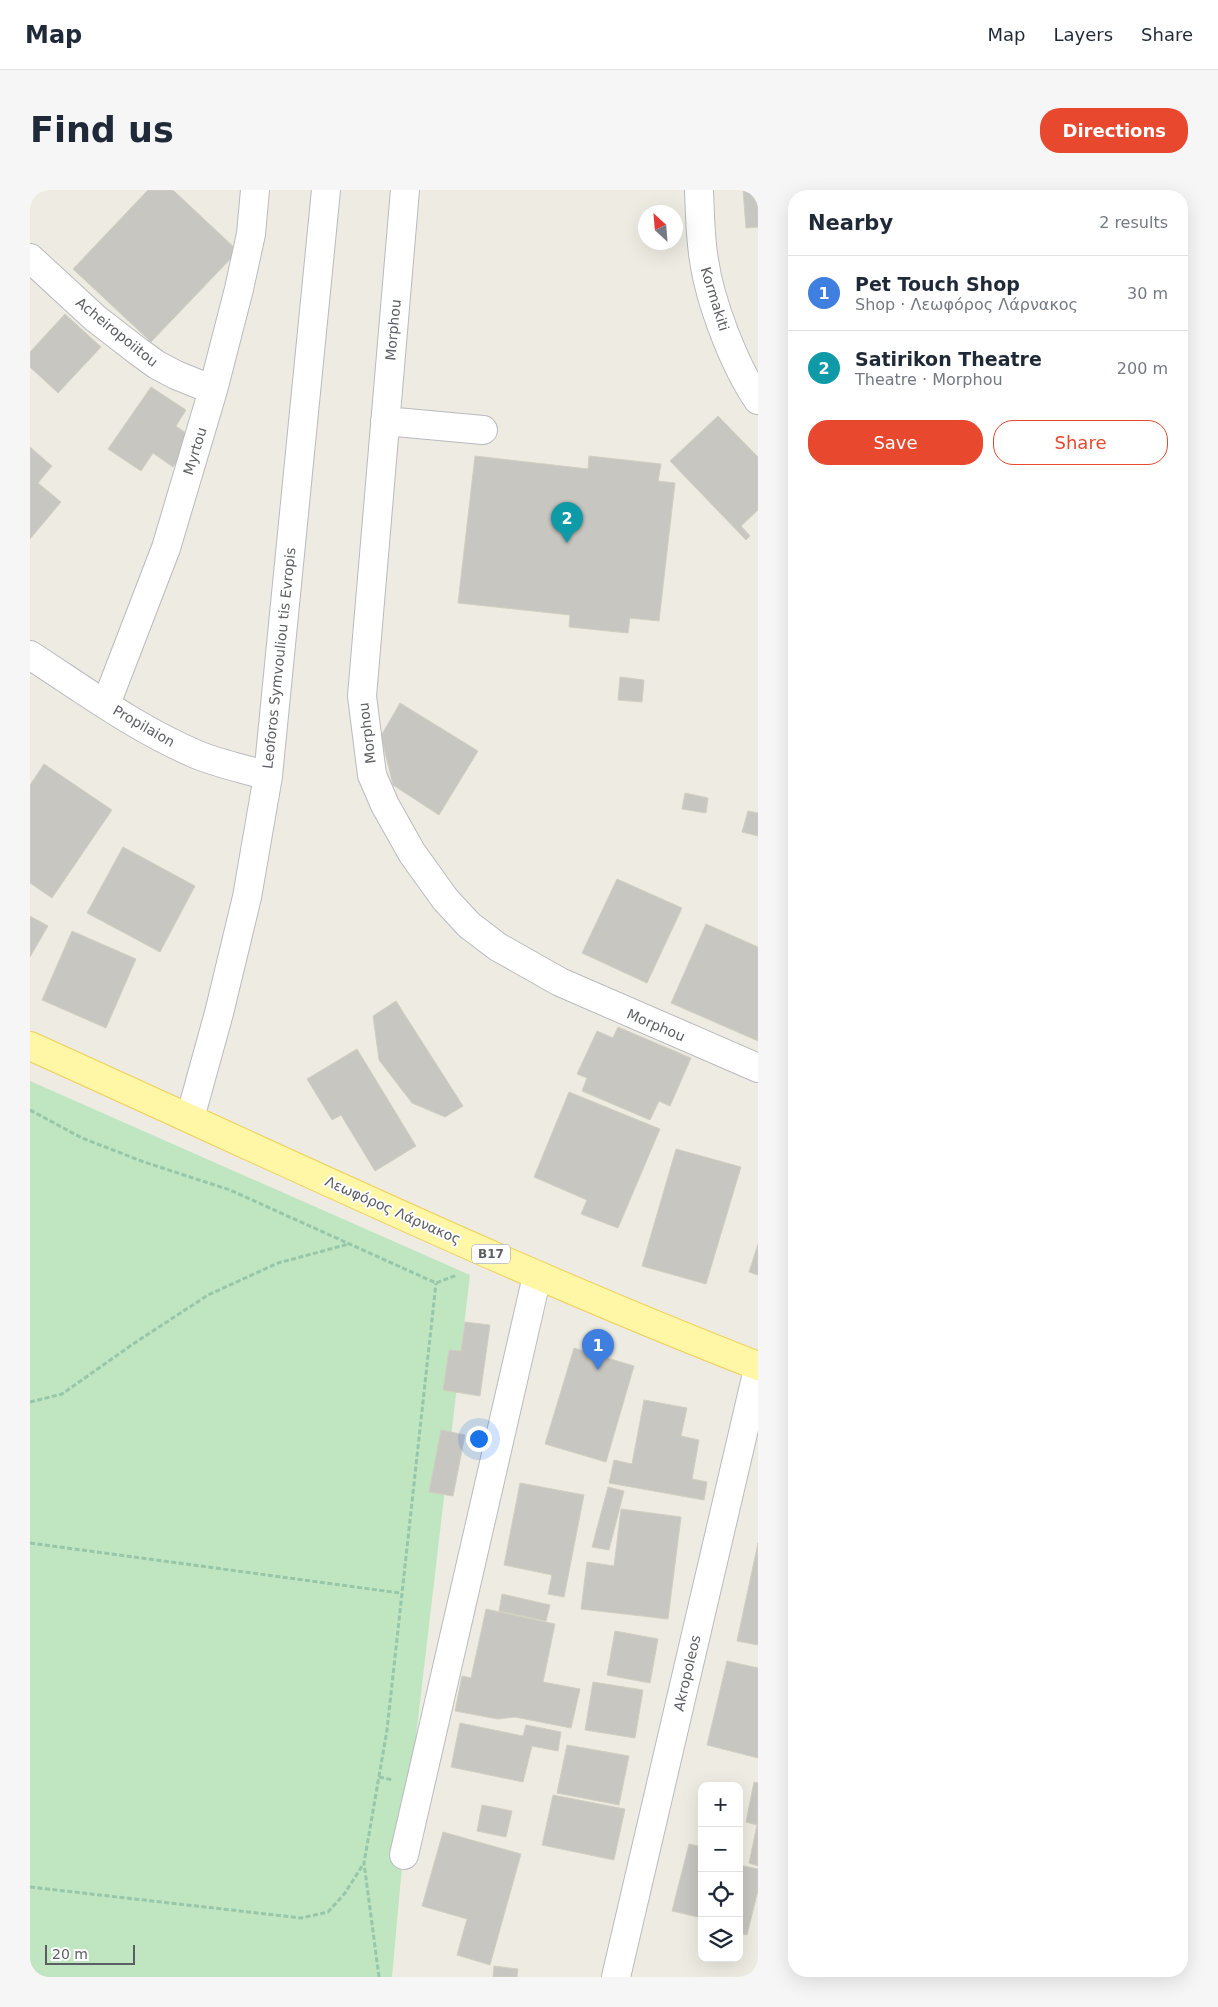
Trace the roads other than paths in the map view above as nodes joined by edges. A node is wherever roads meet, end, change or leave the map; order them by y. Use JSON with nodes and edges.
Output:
{"nodes":[{"id":1,"x":255,"y":190,"type":"edge"},
{"id":2,"x":326,"y":190,"type":"edge"},
{"id":3,"x":405,"y":190,"type":"edge"},
{"id":4,"x":699,"y":190,"type":"edge"},
{"id":5,"x":30,"y":258,"type":"edge"},
{"id":6,"x":214,"y":390,"type":"junction"},
{"id":7,"x":758,"y":400,"type":"edge"},
{"id":8,"x":385,"y":421,"type":"junction"},
{"id":9,"x":483,"y":430,"type":"dead end"},
{"id":10,"x":30,"y":655,"type":"edge"},
{"id":11,"x":106,"y":704,"type":"junction"},
{"id":12,"x":268,"y":776,"type":"junction"},
{"id":13,"x":30,"y":1046,"type":"edge"},
{"id":14,"x":758,"y":1068,"type":"edge"},
{"id":15,"x":190,"y":1118,"type":"junction"},
{"id":16,"x":537,"y":1276,"type":"junction"},
{"id":17,"x":758,"y":1368,"type":"edge"},
{"id":18,"x":404,"y":1855,"type":"dead end"},
{"id":19,"x":616,"y":1977,"type":"edge"}],
"edges":[{"from":1,"to":6,"type":"street","name":"Myrtou"},
{"from":2,"to":12,"type":"street","name":"Leoforos Symvouliou tis Evropis"},
{"from":3,"to":8,"type":"street","name":"Morphou"},
{"from":4,"to":7,"type":"street","name":"Kormakiti"},
{"from":5,"to":6,"type":"street","name":"Acheiropoiitou"},
{"from":6,"to":11,"type":"street","name":"Myrtou"},
{"from":8,"to":9,"type":"street"},
{"from":8,"to":14,"type":"street","name":"Morphou"},
{"from":10,"to":11,"type":"street","name":"Propilaion"},
{"from":11,"to":12,"type":"street","name":"Propilaion"},
{"from":12,"to":15,"type":"street","name":"Leoforos Symvouliou tis Evropis"},
{"from":13,"to":15,"type":"main road","name":"Λεωφόρος Λάρνακος","number":"B17"},
{"from":15,"to":16,"type":"main road","name":"Λεωφόρος Λάρνακος","number":"B17"},
{"from":16,"to":17,"type":"main road","name":"Λεωφόρος Λάρνακος","number":"B17"},
{"from":16,"to":18,"type":"street"},
{"from":17,"to":19,"type":"street","name":"Akropoleos"}]}
